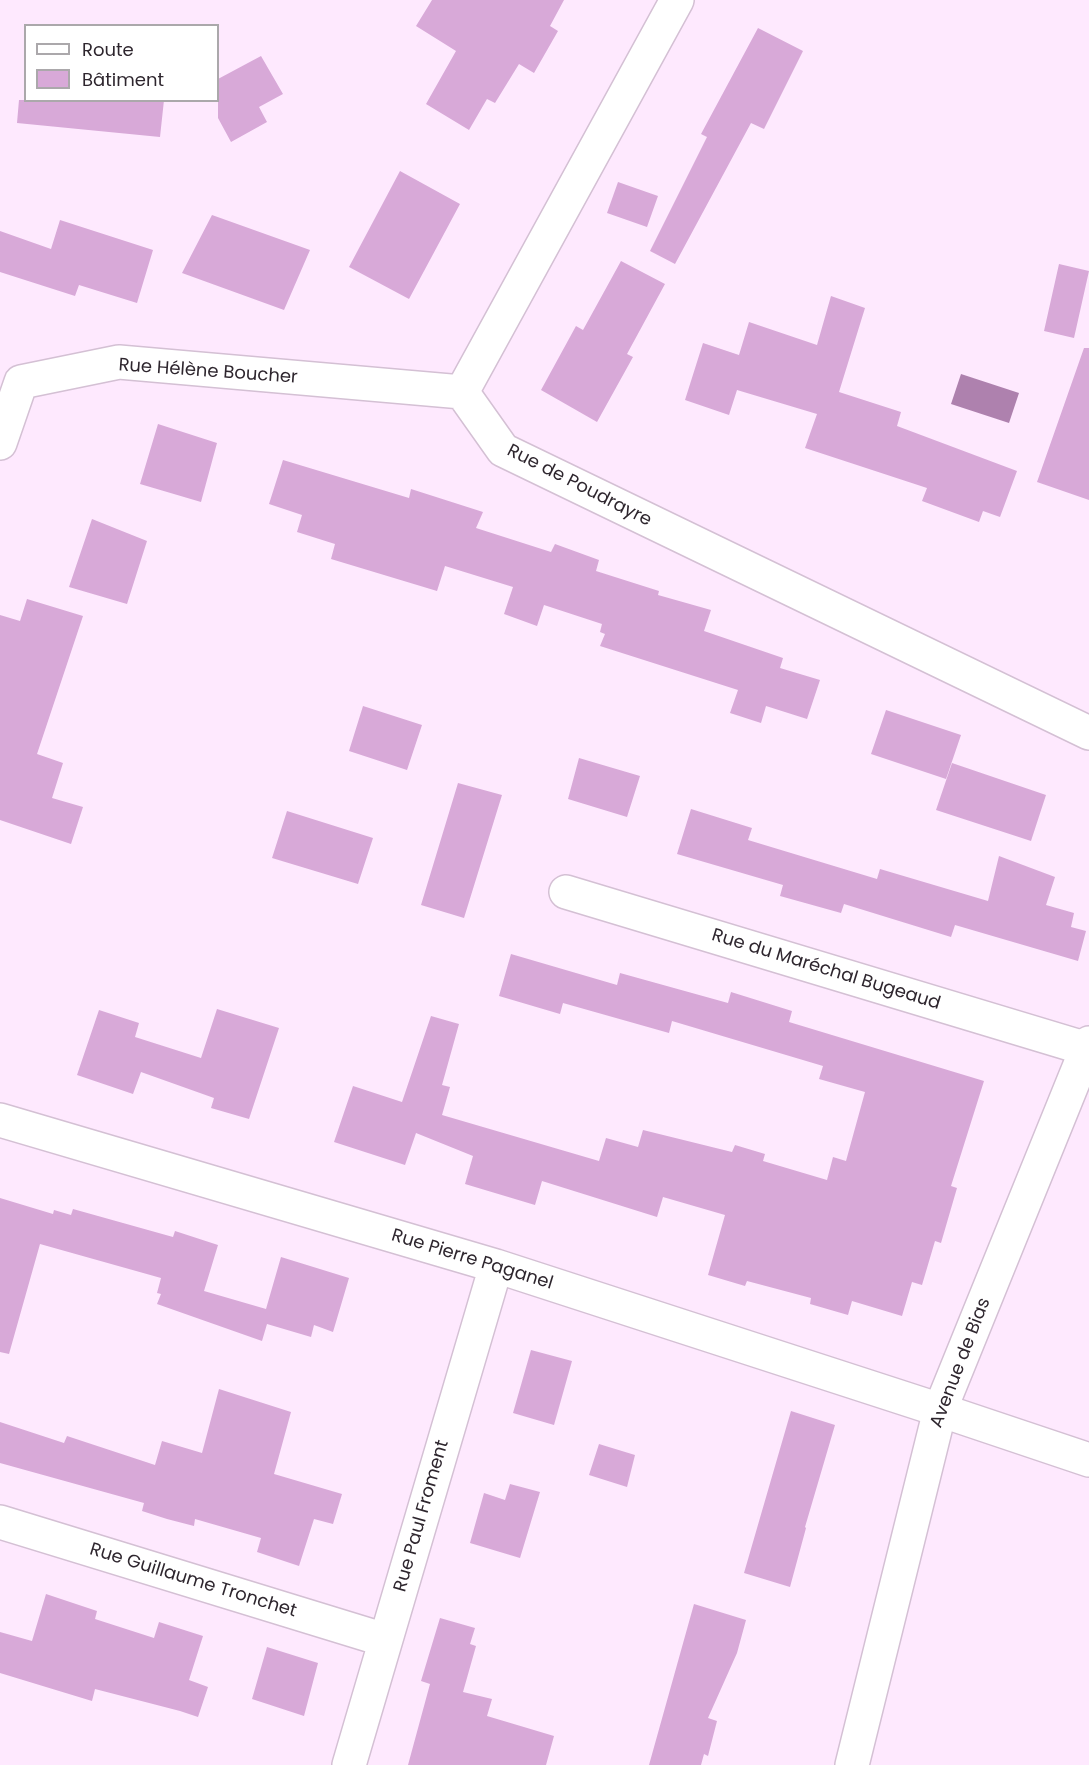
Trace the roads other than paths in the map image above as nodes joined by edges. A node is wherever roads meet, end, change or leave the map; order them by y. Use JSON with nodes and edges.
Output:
{"nodes":[{"id":1,"x":677,"y":0,"type":"edge"},
{"id":2,"x":462,"y":392,"type":"junction"},
{"id":3,"x":0,"y":443,"type":"edge"},
{"id":4,"x":1089,"y":734,"type":"edge"},
{"id":5,"x":566,"y":892,"type":"dead end"},
{"id":6,"x":1088,"y":1046,"type":"edge"},
{"id":7,"x":0,"y":1120,"type":"edge"},
{"id":8,"x":496,"y":1266,"type":"junction"},
{"id":9,"x":940,"y":1410,"type":"junction"},
{"id":10,"x":1089,"y":1460,"type":"edge"},
{"id":11,"x":0,"y":1522,"type":"edge"},
{"id":12,"x":386,"y":1640,"type":"junction"},
{"id":13,"x":349,"y":1765,"type":"edge"},
{"id":14,"x":852,"y":1765,"type":"edge"}],
"edges":[{"from":1,"to":2,"type":"street"},
{"from":2,"to":3,"type":"street","name":"Rue Hélène Boucher"},
{"from":2,"to":4,"type":"street","name":"Rue de Poudrayre"},
{"from":5,"to":6,"type":"street","name":"Rue du Maréchal Bugeaud"},
{"from":6,"to":9,"type":"street","name":"Avenue de Bias"},
{"from":7,"to":8,"type":"street","name":"Rue Pierre Paganel"},
{"from":8,"to":9,"type":"street","name":"Rue Pierre Paganel"},
{"from":8,"to":12,"type":"street","name":"Rue Paul Froment"},
{"from":9,"to":10,"type":"street","name":"Rue Pierre Paganel"},
{"from":9,"to":14,"type":"street","name":"Avenue de Bias"},
{"from":11,"to":12,"type":"street","name":"Rue Guillaume Tronchet"},
{"from":12,"to":13,"type":"street","name":"Rue Paul Froment"}]}
